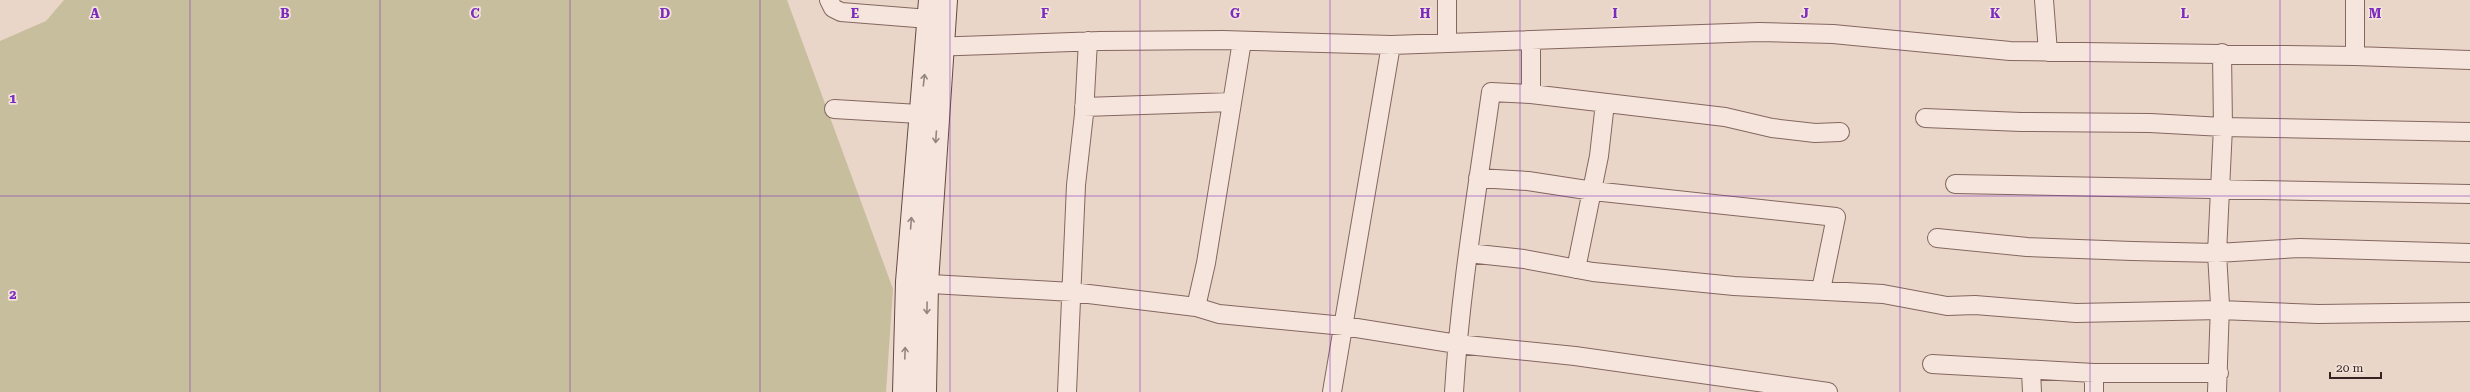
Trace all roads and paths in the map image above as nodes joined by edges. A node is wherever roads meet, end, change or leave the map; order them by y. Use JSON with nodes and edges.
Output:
{"nodes":[{"id":1,"x":829,"y":0,"type":"edge"},
{"id":2,"x":946,"y":0,"type":"edge"},
{"id":3,"x":1447,"y":0,"type":"edge"},
{"id":4,"x":2044,"y":0,"type":"edge"},
{"id":5,"x":2355,"y":0,"type":"edge"},
{"id":6,"x":930,"y":9,"type":"edge"},
{"id":7,"x":1532,"y":40,"type":"junction"},
{"id":8,"x":1088,"y":41,"type":"junction"},
{"id":9,"x":1242,"y":41,"type":"junction"},
{"id":10,"x":1447,"y":43,"type":"junction"},
{"id":11,"x":1391,"y":45,"type":"junction"},
{"id":12,"x":934,"y":47,"type":"junction"},
{"id":13,"x":2048,"y":52,"type":"junction"},
{"id":14,"x":2222,"y":53,"type":"junction"},
{"id":15,"x":2355,"y":56,"type":"junction"},
{"id":16,"x":2470,"y":60,"type":"edge"},
{"id":17,"x":1531,"y":94,"type":"junction"},
{"id":18,"x":1232,"y":102,"type":"junction"},
{"id":19,"x":1605,"y":103,"type":"junction"},
{"id":20,"x":1084,"y":107,"type":"junction"},
{"id":21,"x":834,"y":109,"type":"dead end"},
{"id":22,"x":919,"y":114,"type":"junction"},
{"id":23,"x":1925,"y":118,"type":"dead end"},
{"id":24,"x":2223,"y":127,"type":"junction"},
{"id":25,"x":1840,"y":132,"type":"dead end"},
{"id":26,"x":2470,"y":132,"type":"edge"},
{"id":27,"x":1478,"y":178,"type":"junction"},
{"id":28,"x":1955,"y":184,"type":"dead end"},
{"id":29,"x":2220,"y":188,"type":"junction"},
{"id":30,"x":1593,"y":191,"type":"junction"},
{"id":31,"x":2470,"y":194,"type":"edge"},
{"id":32,"x":1937,"y":238,"type":"dead end"},
{"id":33,"x":2217,"y":253,"type":"junction"},
{"id":34,"x":1468,"y":254,"type":"junction"},
{"id":35,"x":2470,"y":254,"type":"edge"},
{"id":36,"x":1576,"y":269,"type":"junction"},
{"id":37,"x":917,"y":283,"type":"junction"},
{"id":38,"x":1821,"y":290,"type":"junction"},
{"id":39,"x":1072,"y":292,"type":"junction"},
{"id":40,"x":1196,"y":307,"type":"junction"},
{"id":41,"x":2220,"y":310,"type":"junction"},
{"id":42,"x":2470,"y":312,"type":"edge"},
{"id":43,"x":1344,"y":326,"type":"junction"},
{"id":44,"x":1457,"y":344,"type":"junction"},
{"id":45,"x":1932,"y":364,"type":"dead end"},
{"id":46,"x":2031,"y":371,"type":"junction"},
{"id":47,"x":2094,"y":373,"type":"junction"},
{"id":48,"x":2218,"y":373,"type":"junction"},
{"id":49,"x":904,"y":392,"type":"edge"},
{"id":50,"x":925,"y":392,"type":"edge"},
{"id":51,"x":1067,"y":392,"type":"edge"},
{"id":52,"x":1332,"y":392,"type":"edge"},
{"id":53,"x":1454,"y":392,"type":"edge"},
{"id":54,"x":1828,"y":392,"type":"edge"},
{"id":55,"x":2032,"y":392,"type":"edge"},
{"id":56,"x":2094,"y":392,"type":"edge"},
{"id":57,"x":2217,"y":392,"type":"edge"}],
"edges":[{"from":1,"to":6,"type":"street"},
{"from":2,"to":12,"type":"street"},
{"from":3,"to":10,"type":"street"},
{"from":4,"to":13,"type":"street"},
{"from":5,"to":15,"type":"street"},
{"from":6,"to":12,"type":"street"},
{"from":7,"to":10,"type":"street"},
{"from":7,"to":13,"type":"street"},
{"from":7,"to":17,"type":"street"},
{"from":8,"to":9,"type":"street"},
{"from":8,"to":12,"type":"street"},
{"from":8,"to":20,"type":"street"},
{"from":9,"to":11,"type":"street"},
{"from":9,"to":18,"type":"street"},
{"from":10,"to":11,"type":"street"},
{"from":11,"to":43,"type":"street"},
{"from":22,"to":12,"type":"street","one_way":true},
{"from":12,"to":37,"type":"street","one_way":true},
{"from":13,"to":14,"type":"street"},
{"from":14,"to":15,"type":"street"},
{"from":14,"to":24,"type":"street"},
{"from":15,"to":16,"type":"street"},
{"from":17,"to":19,"type":"street"},
{"from":17,"to":27,"type":"street"},
{"from":18,"to":20,"type":"street"},
{"from":18,"to":40,"type":"street"},
{"from":19,"to":25,"type":"street"},
{"from":19,"to":30,"type":"street"},
{"from":20,"to":39,"type":"street"},
{"from":21,"to":22,"type":"street"},
{"from":37,"to":22,"type":"street","one_way":true},
{"from":23,"to":24,"type":"street"},
{"from":24,"to":26,"type":"street"},
{"from":24,"to":29,"type":"street"},
{"from":27,"to":30,"type":"street"},
{"from":27,"to":34,"type":"street"},
{"from":28,"to":29,"type":"street"},
{"from":29,"to":31,"type":"street"},
{"from":29,"to":33,"type":"street"},
{"from":30,"to":36,"type":"street"},
{"from":30,"to":38,"type":"street"},
{"from":32,"to":33,"type":"street"},
{"from":33,"to":35,"type":"street"},
{"from":33,"to":41,"type":"street"},
{"from":34,"to":36,"type":"street"},
{"from":34,"to":44,"type":"street"},
{"from":36,"to":38,"type":"street"},
{"from":37,"to":39,"type":"street"},
{"from":49,"to":37,"type":"street","one_way":true},
{"from":37,"to":50,"type":"street","one_way":true},
{"from":38,"to":41,"type":"street"},
{"from":39,"to":40,"type":"street"},
{"from":39,"to":51,"type":"street"},
{"from":40,"to":43,"type":"street"},
{"from":41,"to":42,"type":"street"},
{"from":41,"to":48,"type":"street"},
{"from":43,"to":44,"type":"street"},
{"from":43,"to":52,"type":"street"},
{"from":44,"to":53,"type":"street"},
{"from":44,"to":54,"type":"street"},
{"from":45,"to":46,"type":"street"},
{"from":46,"to":47,"type":"street"},
{"from":46,"to":55,"type":"street"},
{"from":47,"to":48,"type":"street"},
{"from":47,"to":56,"type":"street"},
{"from":48,"to":57,"type":"street"}]}
